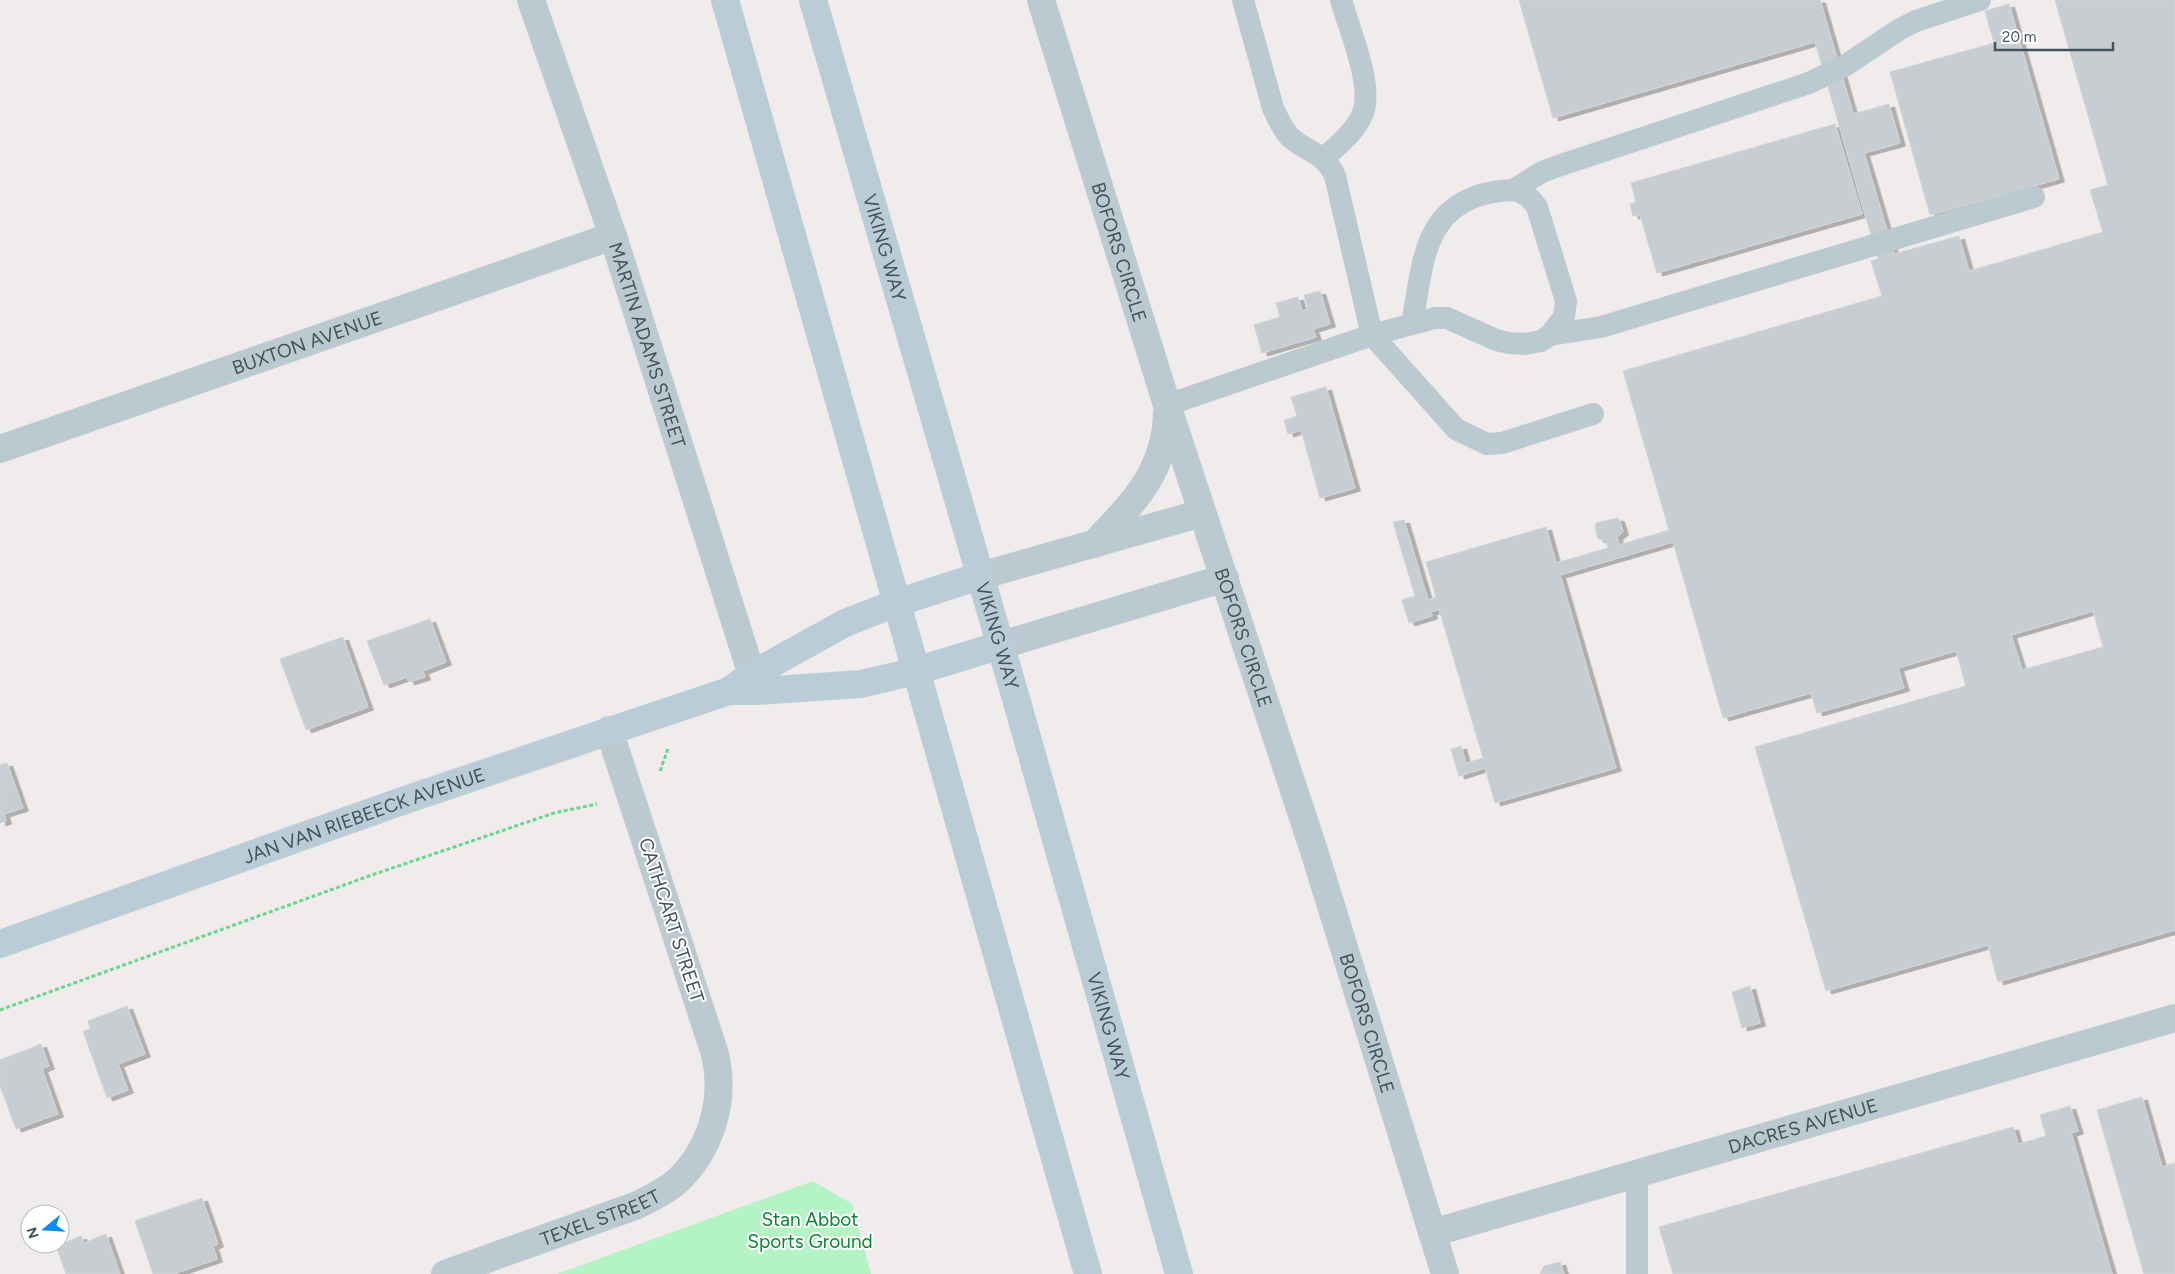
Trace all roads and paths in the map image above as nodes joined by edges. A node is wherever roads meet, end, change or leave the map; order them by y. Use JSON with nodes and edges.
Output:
{"nodes":[{"id":1,"x":531,"y":0,"type":"edge"},
{"id":2,"x":724,"y":0,"type":"edge"},
{"id":3,"x":813,"y":0,"type":"edge"},
{"id":4,"x":1041,"y":0,"type":"edge"},
{"id":5,"x":1243,"y":0,"type":"edge"},
{"id":6,"x":1341,"y":0,"type":"edge"},
{"id":7,"x":1980,"y":0,"type":"edge"},
{"id":8,"x":1324,"y":158,"type":"junction"},
{"id":9,"x":1513,"y":190,"type":"junction"},
{"id":10,"x":2034,"y":197,"type":"dead end"},
{"id":11,"x":613,"y":236,"type":"junction"},
{"id":12,"x":1412,"y":324,"type":"junction"},
{"id":13,"x":1372,"y":335,"type":"junction"},
{"id":14,"x":1550,"y":335,"type":"junction"},
{"id":15,"x":1167,"y":405,"type":"junction"},
{"id":16,"x":1593,"y":414,"type":"dead end"},
{"id":17,"x":0,"y":449,"type":"edge"},
{"id":18,"x":1202,"y":513,"type":"junction"},
{"id":19,"x":1093,"y":546,"type":"junction"},
{"id":20,"x":980,"y":576,"type":"junction"},
{"id":21,"x":1225,"y":578,"type":"junction"},
{"id":22,"x":896,"y":603,"type":"junction"},
{"id":23,"x":1001,"y":645,"type":"junction"},
{"id":24,"x":916,"y":671,"type":"junction"},
{"id":25,"x":754,"y":683,"type":"junction"},
{"id":26,"x":609,"y":730,"type":"junction"},
{"id":27,"x":672,"y":742,"type":"dead end"},
{"id":28,"x":659,"y":777,"type":"dead end"},
{"id":29,"x":602,"y":803,"type":"dead end"},
{"id":30,"x":0,"y":944,"type":"edge"},
{"id":31,"x":0,"y":1010,"type":"edge"},
{"id":32,"x":2175,"y":1018,"type":"edge"},
{"id":33,"x":716,"y":1114,"type":"joint"},
{"id":34,"x":1637,"y":1172,"type":"junction"},
{"id":35,"x":1432,"y":1233,"type":"junction"},
{"id":36,"x":445,"y":1274,"type":"edge"},
{"id":37,"x":1088,"y":1274,"type":"edge"},
{"id":38,"x":1179,"y":1274,"type":"edge"},
{"id":39,"x":1445,"y":1274,"type":"edge"},
{"id":40,"x":1637,"y":1274,"type":"edge"}],
"edges":[{"from":1,"to":11,"type":"street","name":"MARTIN ADAMS STREET"},
{"from":2,"to":22,"type":"main road"},
{"from":3,"to":20,"type":"main road","name":"VIKING WAY"},
{"from":4,"to":15,"type":"street","name":"BOFORS CIRCLE"},
{"from":5,"to":8,"type":"lane"},
{"from":6,"to":8,"type":"lane"},
{"from":7,"to":9,"type":"lane"},
{"from":8,"to":13,"type":"lane"},
{"from":9,"to":12,"type":"lane"},
{"from":9,"to":14,"type":"lane"},
{"from":10,"to":14,"type":"lane"},
{"from":11,"to":17,"type":"street","name":"BUXTON AVENUE"},
{"from":11,"to":25,"type":"street","name":"MARTIN ADAMS STREET"},
{"from":12,"to":13,"type":"lane"},
{"from":12,"to":14,"type":"lane"},
{"from":13,"to":15,"type":"lane"},
{"from":13,"to":16,"type":"lane"},
{"from":15,"to":18,"type":"street","name":"BOFORS CIRCLE"},
{"from":15,"to":19,"type":"street"},
{"from":18,"to":19,"type":"street","name":"JAN VAN RIEBEECK AVENUE"},
{"from":18,"to":21,"type":"street","name":"BOFORS CIRCLE"},
{"from":19,"to":20,"type":"street","name":"JAN VAN RIEBEECK AVENUE"},
{"from":20,"to":22,"type":"main road","name":"JAN VAN RIEBEECK AVENUE"},
{"from":20,"to":23,"type":"main road","name":"VIKING WAY"},
{"from":21,"to":23,"type":"street","name":"JAN VAN RIEBEECK AVENUE"},
{"from":21,"to":35,"type":"street","name":"BOFORS CIRCLE"},
{"from":22,"to":24,"type":"main road"},
{"from":22,"to":25,"type":"main road","name":"JAN VAN RIEBEECK AVENUE"},
{"from":23,"to":24,"type":"main road","name":"JAN VAN RIEBEECK AVENUE"},
{"from":23,"to":38,"type":"main road","name":"VIKING WAY"},
{"from":24,"to":25,"type":"main road","name":"JAN VAN RIEBEECK AVENUE"},
{"from":24,"to":37,"type":"main road"},
{"from":25,"to":26,"type":"main road","name":"JAN VAN RIEBEECK AVENUE"},
{"from":26,"to":30,"type":"main road","name":"JAN VAN RIEBEECK AVENUE"},
{"from":26,"to":33,"type":"street","name":"CATHCART STREET"},
{"from":27,"to":28,"type":"path"},
{"from":29,"to":31,"type":"path"},
{"from":32,"to":34,"type":"street","name":"DACRES AVENUE"},
{"from":33,"to":36,"type":"street","name":"TEXEL STREET"},
{"from":34,"to":35,"type":"street","name":"DACRES AVENUE"},
{"from":34,"to":40,"type":"lane"},
{"from":35,"to":39,"type":"street","name":"BOFORS CIRCLE"}]}
